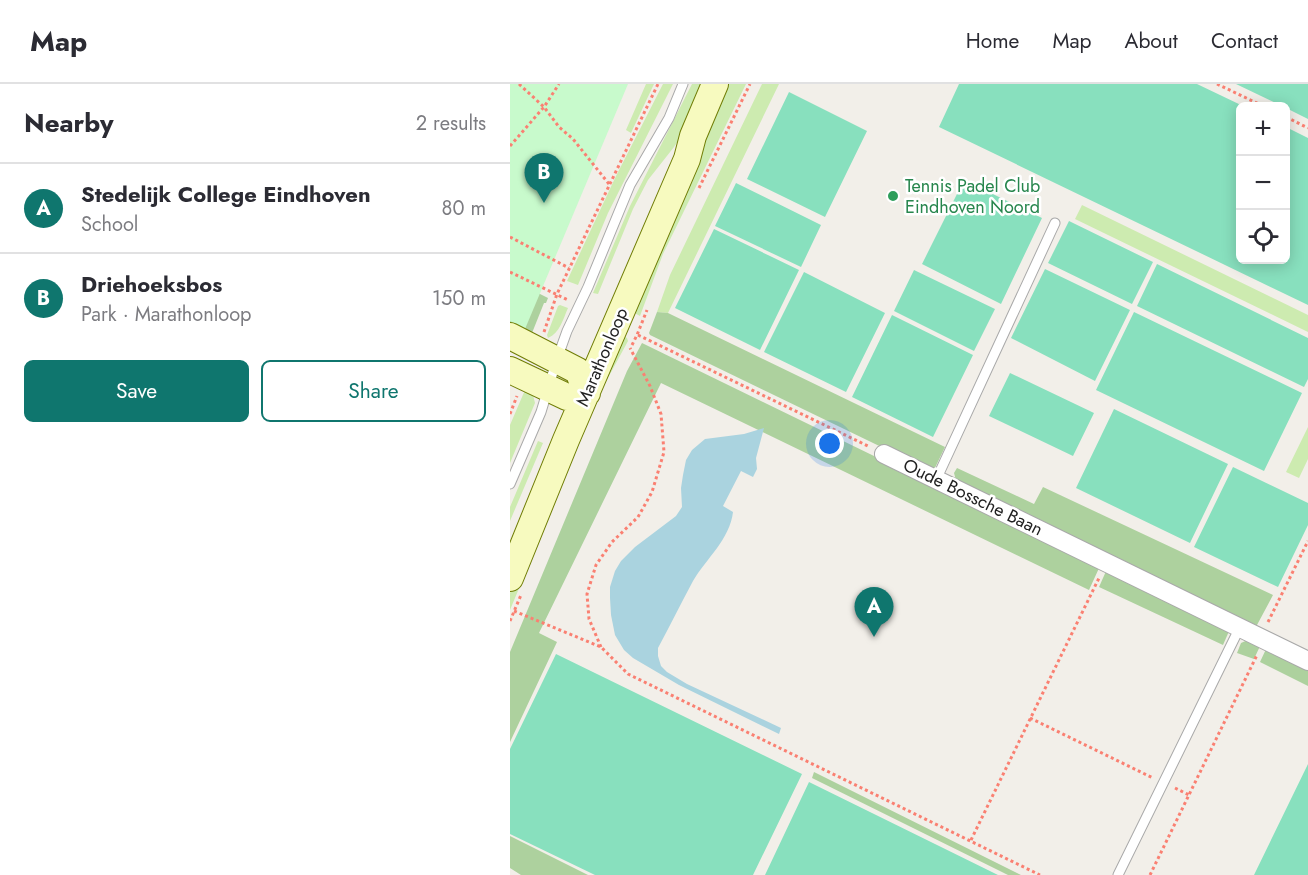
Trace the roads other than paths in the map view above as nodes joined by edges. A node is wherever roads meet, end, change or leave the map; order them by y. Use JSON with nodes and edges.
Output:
{"nodes":[{"id":1,"x":683,"y":84,"type":"edge"},
{"id":2,"x":716,"y":84,"type":"edge"},
{"id":3,"x":1055,"y":223,"type":"dead end"},
{"id":4,"x":510,"y":336,"type":"edge"},
{"id":5,"x":510,"y":370,"type":"edge"},
{"id":6,"x":568,"y":382,"type":"junction"},
{"id":7,"x":885,"y":454,"type":"road end"},
{"id":8,"x":936,"y":480,"type":"junction"},
{"id":9,"x":510,"y":484,"type":"edge"},
{"id":10,"x":510,"y":533,"type":"edge"},
{"id":11,"x":510,"y":578,"type":"edge"},
{"id":12,"x":1240,"y":627,"type":"junction"},
{"id":13,"x":1308,"y":661,"type":"edge"},
{"id":14,"x":1118,"y":875,"type":"edge"}],
"edges":[{"from":1,"to":6,"type":"lane","name":"Marathonloop"},
{"from":2,"to":6,"type":"main road","name":"Marathonloop"},
{"from":3,"to":8,"type":"lane"},
{"from":4,"to":6,"type":"main road"},
{"from":5,"to":6,"type":"main road"},
{"from":6,"to":9,"type":"lane","name":"Marathonloop"},
{"from":6,"to":10,"type":"main road","name":"Marathonloop"},
{"from":6,"to":11,"type":"main road","name":"Marathonloop"},
{"from":7,"to":8,"type":"street","name":"Oude Bossche Baan"},
{"from":8,"to":12,"type":"street","name":"Oude Bossche Baan"},
{"from":12,"to":13,"type":"street","name":"Oude Bossche Baan"},
{"from":12,"to":14,"type":"lane"}]}
